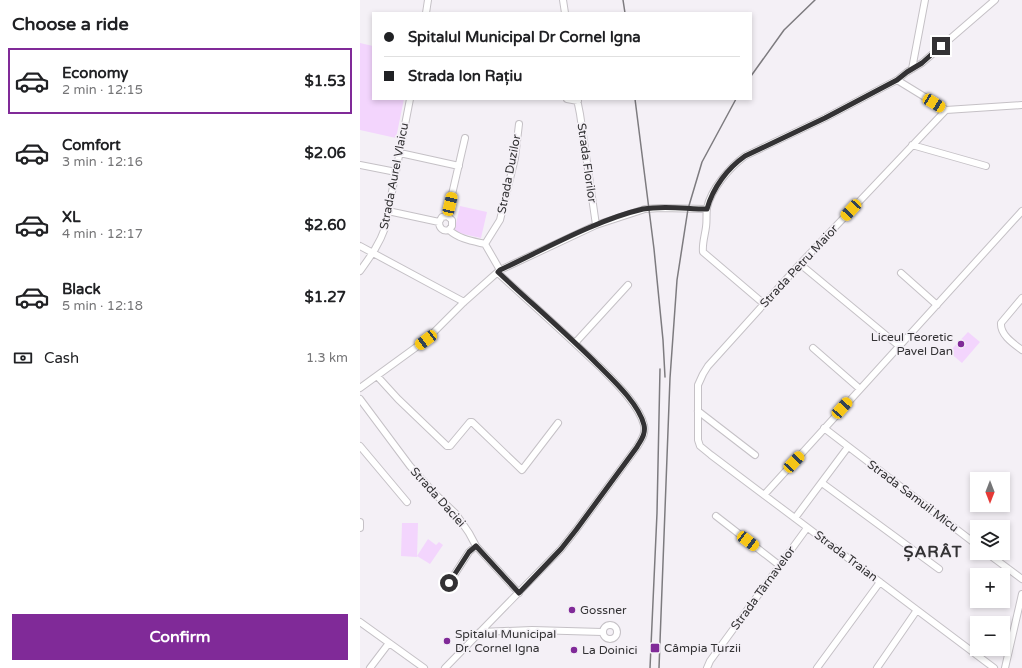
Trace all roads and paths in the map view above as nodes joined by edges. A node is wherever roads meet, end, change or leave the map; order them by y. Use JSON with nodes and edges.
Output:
{"nodes":[{"id":1,"x":428,"y":0,"type":"edge"},
{"id":2,"x":563,"y":0,"type":"edge"},
{"id":3,"x":925,"y":0,"type":"edge"},
{"id":4,"x":995,"y":0,"type":"edge"},
{"id":5,"x":426,"y":12,"type":"edge"},
{"id":6,"x":565,"y":12,"type":"edge"},
{"id":7,"x":912,"y":69,"type":"junction"},
{"id":8,"x":897,"y":80,"type":"junction"},
{"id":9,"x":410,"y":100,"type":"edge"},
{"id":10,"x":577,"y":100,"type":"edge"},
{"id":11,"x":1022,"y":105,"type":"edge"},
{"id":12,"x":946,"y":110,"type":"junction"},
{"id":13,"x":519,"y":124,"type":"dead end"},
{"id":14,"x":465,"y":138,"type":"dead end"},
{"id":15,"x":912,"y":145,"type":"junction"},
{"id":16,"x":400,"y":153,"type":"junction"},
{"id":17,"x":360,"y":165,"type":"edge"},
{"id":18,"x":459,"y":166,"type":"junction"},
{"id":19,"x":986,"y":166,"type":"dead end"},
{"id":20,"x":396,"y":172,"type":"junction"},
{"id":21,"x":707,"y":209,"type":"junction"},
{"id":22,"x":388,"y":211,"type":"junction"},
{"id":23,"x":1022,"y":211,"type":"edge"},
{"id":24,"x":447,"y":216,"type":"junction"},
{"id":25,"x":439,"y":222,"type":"junction"},
{"id":26,"x":596,"y":225,"type":"junction"},
{"id":27,"x":449,"y":230,"type":"junction"},
{"id":28,"x":485,"y":244,"type":"junction"},
{"id":29,"x":360,"y":246,"type":"edge"},
{"id":30,"x":374,"y":252,"type":"junction"},
{"id":31,"x":800,"y":264,"type":"junction"},
{"id":32,"x":360,"y":271,"type":"edge"},
{"id":33,"x":499,"y":271,"type":"junction"},
{"id":34,"x":900,"y":273,"type":"dead end"},
{"id":35,"x":628,"y":285,"type":"dead end"},
{"id":36,"x":1022,"y":298,"type":"edge"},
{"id":37,"x":464,"y":302,"type":"junction"},
{"id":38,"x":764,"y":304,"type":"junction"},
{"id":39,"x":937,"y":305,"type":"junction"},
{"id":40,"x":576,"y":343,"type":"junction"},
{"id":41,"x":899,"y":346,"type":"junction"},
{"id":42,"x":813,"y":348,"type":"dead end"},
{"id":43,"x":1022,"y":350,"type":"edge"},
{"id":44,"x":377,"y":376,"type":"junction"},
{"id":45,"x":360,"y":388,"type":"edge"},
{"id":46,"x":860,"y":389,"type":"junction"},
{"id":47,"x":360,"y":399,"type":"edge"},
{"id":48,"x":698,"y":411,"type":"junction"},
{"id":49,"x":558,"y":423,"type":"dead end"},
{"id":50,"x":824,"y":428,"type":"junction"},
{"id":51,"x":699,"y":443,"type":"joint"},
{"id":52,"x":360,"y":446,"type":"edge"},
{"id":53,"x":848,"y":448,"type":"junction"},
{"id":54,"x":755,"y":455,"type":"dead end"},
{"id":55,"x":822,"y":482,"type":"junction"},
{"id":56,"x":764,"y":495,"type":"junction"},
{"id":57,"x":408,"y":502,"type":"dead end"},
{"id":58,"x":716,"y":516,"type":"dead end"},
{"id":59,"x":795,"y":518,"type":"junction"},
{"id":60,"x":360,"y":522,"type":"edge"},
{"id":61,"x":360,"y":528,"type":"edge"},
{"id":62,"x":807,"y":528,"type":"junction"},
{"id":63,"x":970,"y":540,"type":"edge"},
{"id":64,"x":476,"y":546,"type":"junction"},
{"id":65,"x":996,"y":560,"type":"edge"},
{"id":66,"x":780,"y":565,"type":"junction"},
{"id":67,"x":939,"y":569,"type":"dead end"},
{"id":68,"x":1022,"y":579,"type":"edge"},
{"id":69,"x":880,"y":582,"type":"junction"},
{"id":70,"x":449,"y":583,"type":"dead end"},
{"id":71,"x":519,"y":593,"type":"junction"},
{"id":72,"x":1022,"y":594,"type":"edge"},
{"id":73,"x":917,"y":610,"type":"junction"},
{"id":74,"x":360,"y":622,"type":"edge"},
{"id":75,"x":480,"y":632,"type":"junction"},
{"id":76,"x":602,"y":632,"type":"dead end"},
{"id":77,"x":389,"y":643,"type":"junction"},
{"id":78,"x":370,"y":668,"type":"edge"},
{"id":79,"x":424,"y":668,"type":"edge"},
{"id":80,"x":445,"y":668,"type":"edge"},
{"id":81,"x":707,"y":668,"type":"edge"},
{"id":82,"x":817,"y":668,"type":"edge"},
{"id":83,"x":876,"y":668,"type":"edge"},
{"id":84,"x":994,"y":668,"type":"edge"},
{"id":85,"x":1005,"y":668,"type":"edge"}],
"edges":[{"from":1,"to":5,"type":"street"},
{"from":2,"to":6,"type":"street"},
{"from":3,"to":7,"type":"street"},
{"from":4,"to":7,"type":"street"},
{"from":7,"to":8,"type":"street"},
{"from":8,"to":12,"type":"street"},
{"from":8,"to":21,"type":"street"},
{"from":9,"to":16,"type":"street","name":"Strada Aurel Vlaicu"},
{"from":10,"to":26,"type":"street","name":"Strada Florilor"},
{"from":11,"to":12,"type":"street"},
{"from":12,"to":15,"type":"street","name":"Strada Petru Maior"},
{"from":13,"to":28,"type":"street","name":"Strada Duzilor"},
{"from":14,"to":18,"type":"street"},
{"from":15,"to":19,"type":"street"},
{"from":15,"to":31,"type":"street","name":"Strada Petru Maior"},
{"from":16,"to":18,"type":"street"},
{"from":16,"to":20,"type":"street","name":"Strada Aurel Vlaicu"},
{"from":17,"to":20,"type":"street"},
{"from":18,"to":24,"type":"street"},
{"from":20,"to":22,"type":"street","name":"Strada Aurel Vlaicu"},
{"from":21,"to":26,"type":"street"},
{"from":21,"to":38,"type":"street"},
{"from":22,"to":25,"type":"street"},
{"from":22,"to":30,"type":"street","name":"Strada Aurel Vlaicu"},
{"from":23,"to":39,"type":"street"},
{"from":24,"to":25,"type":"street"},
{"from":24,"to":27,"type":"street"},
{"from":25,"to":27,"type":"street"},
{"from":26,"to":33,"type":"street"},
{"from":27,"to":28,"type":"street"},
{"from":28,"to":33,"type":"street"},
{"from":29,"to":30,"type":"street"},
{"from":30,"to":32,"type":"street","name":"Strada Aurel Vlaicu"},
{"from":30,"to":37,"type":"street"},
{"from":31,"to":38,"type":"street","name":"Strada Petru Maior"},
{"from":31,"to":41,"type":"street"},
{"from":33,"to":37,"type":"street"},
{"from":33,"to":40,"type":"street"},
{"from":34,"to":39,"type":"street"},
{"from":35,"to":40,"type":"street"},
{"from":36,"to":43,"type":"street"},
{"from":37,"to":44,"type":"street"},
{"from":38,"to":48,"type":"street","name":"Strada Petru Maior"},
{"from":39,"to":41,"type":"street"},
{"from":40,"to":71,"type":"street"},
{"from":41,"to":46,"type":"street"},
{"from":42,"to":46,"type":"street"},
{"from":44,"to":45,"type":"street"},
{"from":44,"to":49,"type":"street"},
{"from":46,"to":50,"type":"street"},
{"from":47,"to":64,"type":"street","name":"Strada Daciei"},
{"from":48,"to":51,"type":"street","name":"Strada Petru Maior"},
{"from":48,"to":54,"type":"street"},
{"from":50,"to":53,"type":"street","name":"Strada Samuil Micu"},
{"from":50,"to":56,"type":"street"},
{"from":51,"to":56,"type":"street","name":"Strada Traian"},
{"from":52,"to":57,"type":"street"},
{"from":53,"to":55,"type":"street"},
{"from":53,"to":63,"type":"street","name":"Strada Samuil Micu"},
{"from":55,"to":59,"type":"street"},
{"from":55,"to":67,"type":"street"},
{"from":56,"to":59,"type":"street","name":"Strada Traian"},
{"from":58,"to":66,"type":"street"},
{"from":59,"to":62,"type":"street","name":"Strada Traian"},
{"from":60,"to":61,"type":"street"},
{"from":62,"to":66,"type":"street","name":"Strada Târnavelor"},
{"from":62,"to":69,"type":"street","name":"Strada Traian"},
{"from":64,"to":70,"type":"street"},
{"from":64,"to":71,"type":"street","name":"Strada Daciei"},
{"from":65,"to":68,"type":"street"},
{"from":66,"to":81,"type":"street","name":"Strada Târnavelor"},
{"from":69,"to":73,"type":"street","name":"Strada Traian"},
{"from":69,"to":82,"type":"street"},
{"from":71,"to":75,"type":"street"},
{"from":72,"to":85,"type":"street"},
{"from":73,"to":83,"type":"street"},
{"from":73,"to":84,"type":"street","name":"Strada Traian"},
{"from":74,"to":77,"type":"street"},
{"from":75,"to":76,"type":"street"},
{"from":75,"to":80,"type":"street"},
{"from":77,"to":78,"type":"street"},
{"from":77,"to":79,"type":"street"}]}
